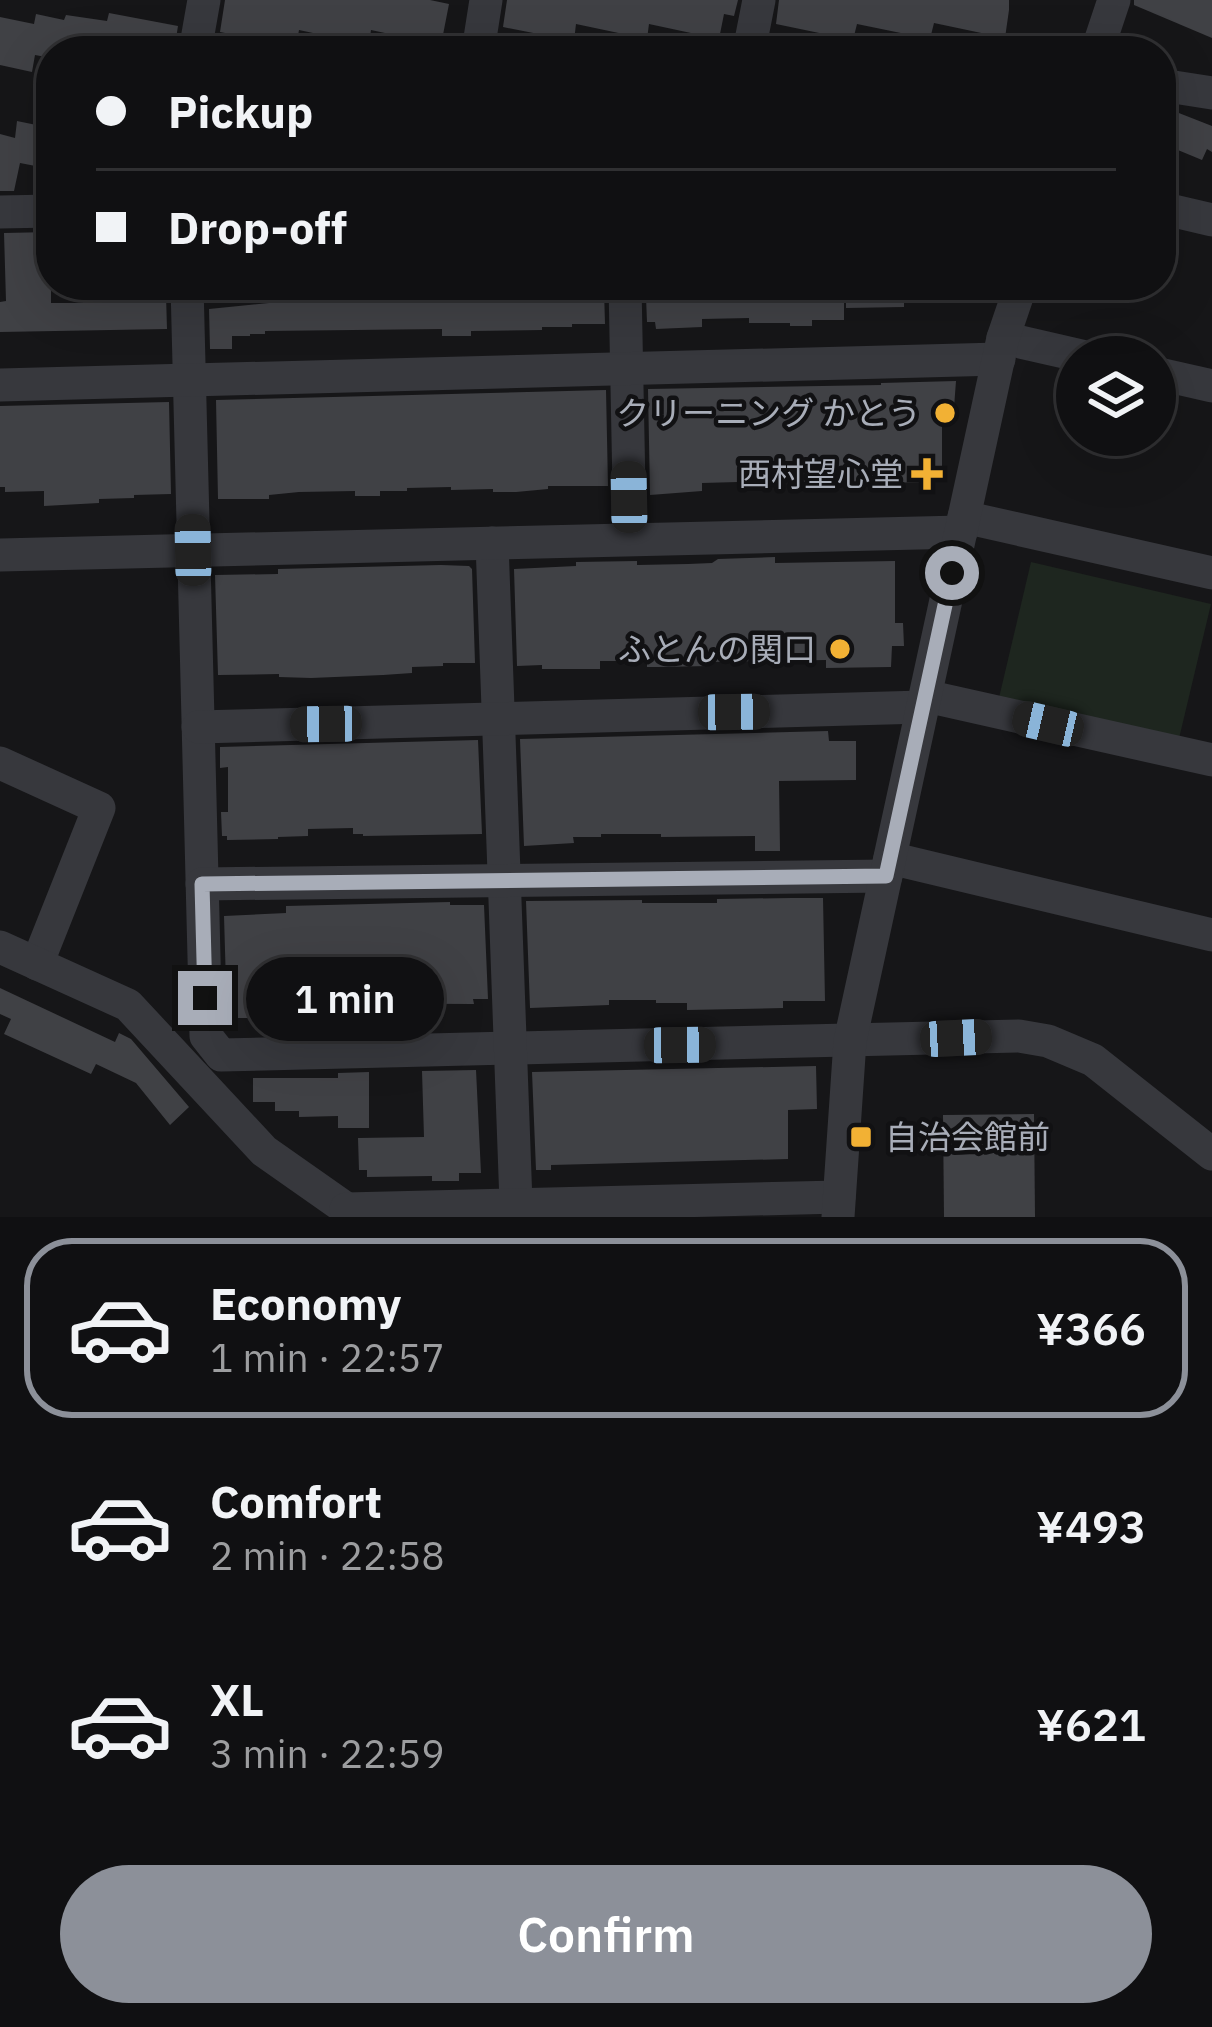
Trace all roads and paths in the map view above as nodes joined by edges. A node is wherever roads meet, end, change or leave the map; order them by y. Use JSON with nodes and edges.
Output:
{"nodes":[{"id":1,"x":204,"y":0,"type":"edge"},
{"id":2,"x":486,"y":0,"type":"edge"},
{"id":3,"x":759,"y":0,"type":"edge"},
{"id":4,"x":1114,"y":0,"type":"edge"},
{"id":5,"x":198,"y":36,"type":"edge"},
{"id":6,"x":480,"y":36,"type":"edge"},
{"id":7,"x":752,"y":36,"type":"edge"},
{"id":8,"x":1102,"y":36,"type":"edge"},
{"id":9,"x":1176,"y":87,"type":"edge"},
{"id":10,"x":1212,"y":93,"type":"edge"},
{"id":11,"x":36,"y":211,"type":"edge"},
{"id":12,"x":0,"y":212,"type":"edge"},
{"id":13,"x":1176,"y":212,"type":"edge"},
{"id":14,"x":1212,"y":220,"type":"edge"},
{"id":15,"x":187,"y":300,"type":"edge"},
{"id":16,"x":625,"y":300,"type":"edge"},
{"id":17,"x":1016,"y":300,"type":"edge"},
{"id":18,"x":1001,"y":349,"type":"junction"},
{"id":19,"x":1056,"y":354,"type":"edge"},
{"id":20,"x":626,"y":369,"type":"junction"},
{"id":21,"x":1176,"y":378,"type":"edge"},
{"id":22,"x":189,"y":380,"type":"junction"},
{"id":23,"x":0,"y":385,"type":"edge"},
{"id":24,"x":1212,"y":386,"type":"edge"},
{"id":25,"x":963,"y":524,"type":"junction"},
{"id":26,"x":630,"y":539,"type":"junction"},
{"id":27,"x":492,"y":543,"type":"junction"},
{"id":28,"x":193,"y":550,"type":"junction"},
{"id":29,"x":0,"y":555,"type":"edge"},
{"id":30,"x":1212,"y":573,"type":"edge"},
{"id":31,"x":924,"y":702,"type":"junction"},
{"id":32,"x":498,"y":719,"type":"junction"},
{"id":33,"x":198,"y":727,"type":"junction"},
{"id":34,"x":1212,"y":760,"type":"edge"},
{"id":35,"x":0,"y":763,"type":"edge"},
{"id":36,"x":888,"y":867,"type":"junction"},
{"id":37,"x":504,"y":881,"type":"junction"},
{"id":38,"x":202,"y":884,"type":"junction"},
{"id":39,"x":1212,"y":934,"type":"edge"},
{"id":40,"x":0,"y":947,"type":"edge"},
{"id":41,"x":37,"y":964,"type":"junction"},
{"id":42,"x":850,"y":1041,"type":"junction"},
{"id":43,"x":510,"y":1049,"type":"junction"},
{"id":44,"x":1212,"y":1154,"type":"edge"},
{"id":45,"x":516,"y":1203,"type":"junction"},
{"id":46,"x":839,"y":1207,"type":"edge"},
{"id":47,"x":722,"y":1209,"type":"edge"},
{"id":48,"x":352,"y":1213,"type":"edge"}],
"edges":[{"from":1,"to":5,"type":"street"},
{"from":2,"to":6,"type":"street"},
{"from":3,"to":7,"type":"street"},
{"from":4,"to":8,"type":"street"},
{"from":9,"to":10,"type":"street"},
{"from":11,"to":12,"type":"street"},
{"from":13,"to":14,"type":"street"},
{"from":15,"to":22,"type":"street"},
{"from":16,"to":20,"type":"street"},
{"from":17,"to":18,"type":"street"},
{"from":18,"to":19,"type":"street"},
{"from":18,"to":20,"type":"street"},
{"from":18,"to":25,"type":"street"},
{"from":20,"to":22,"type":"street"},
{"from":20,"to":26,"type":"street"},
{"from":21,"to":24,"type":"street"},
{"from":22,"to":23,"type":"street"},
{"from":22,"to":28,"type":"street"},
{"from":25,"to":26,"type":"street"},
{"from":25,"to":30,"type":"street"},
{"from":25,"to":31,"type":"street"},
{"from":26,"to":27,"type":"street"},
{"from":27,"to":28,"type":"street"},
{"from":27,"to":32,"type":"street"},
{"from":28,"to":29,"type":"street"},
{"from":28,"to":33,"type":"street"},
{"from":31,"to":32,"type":"street"},
{"from":31,"to":34,"type":"street"},
{"from":31,"to":36,"type":"street"},
{"from":32,"to":33,"type":"street"},
{"from":32,"to":37,"type":"street"},
{"from":33,"to":38,"type":"street"},
{"from":35,"to":41,"type":"street"},
{"from":36,"to":37,"type":"street"},
{"from":36,"to":39,"type":"street"},
{"from":36,"to":42,"type":"street"},
{"from":37,"to":38,"type":"street"},
{"from":37,"to":43,"type":"street"},
{"from":38,"to":43,"type":"street"},
{"from":40,"to":41,"type":"street"},
{"from":41,"to":48,"type":"street"},
{"from":42,"to":43,"type":"street"},
{"from":42,"to":44,"type":"street"},
{"from":42,"to":46,"type":"street"},
{"from":43,"to":45,"type":"street"},
{"from":45,"to":47,"type":"street"},
{"from":45,"to":48,"type":"street"},
{"from":46,"to":47,"type":"street"}]}
